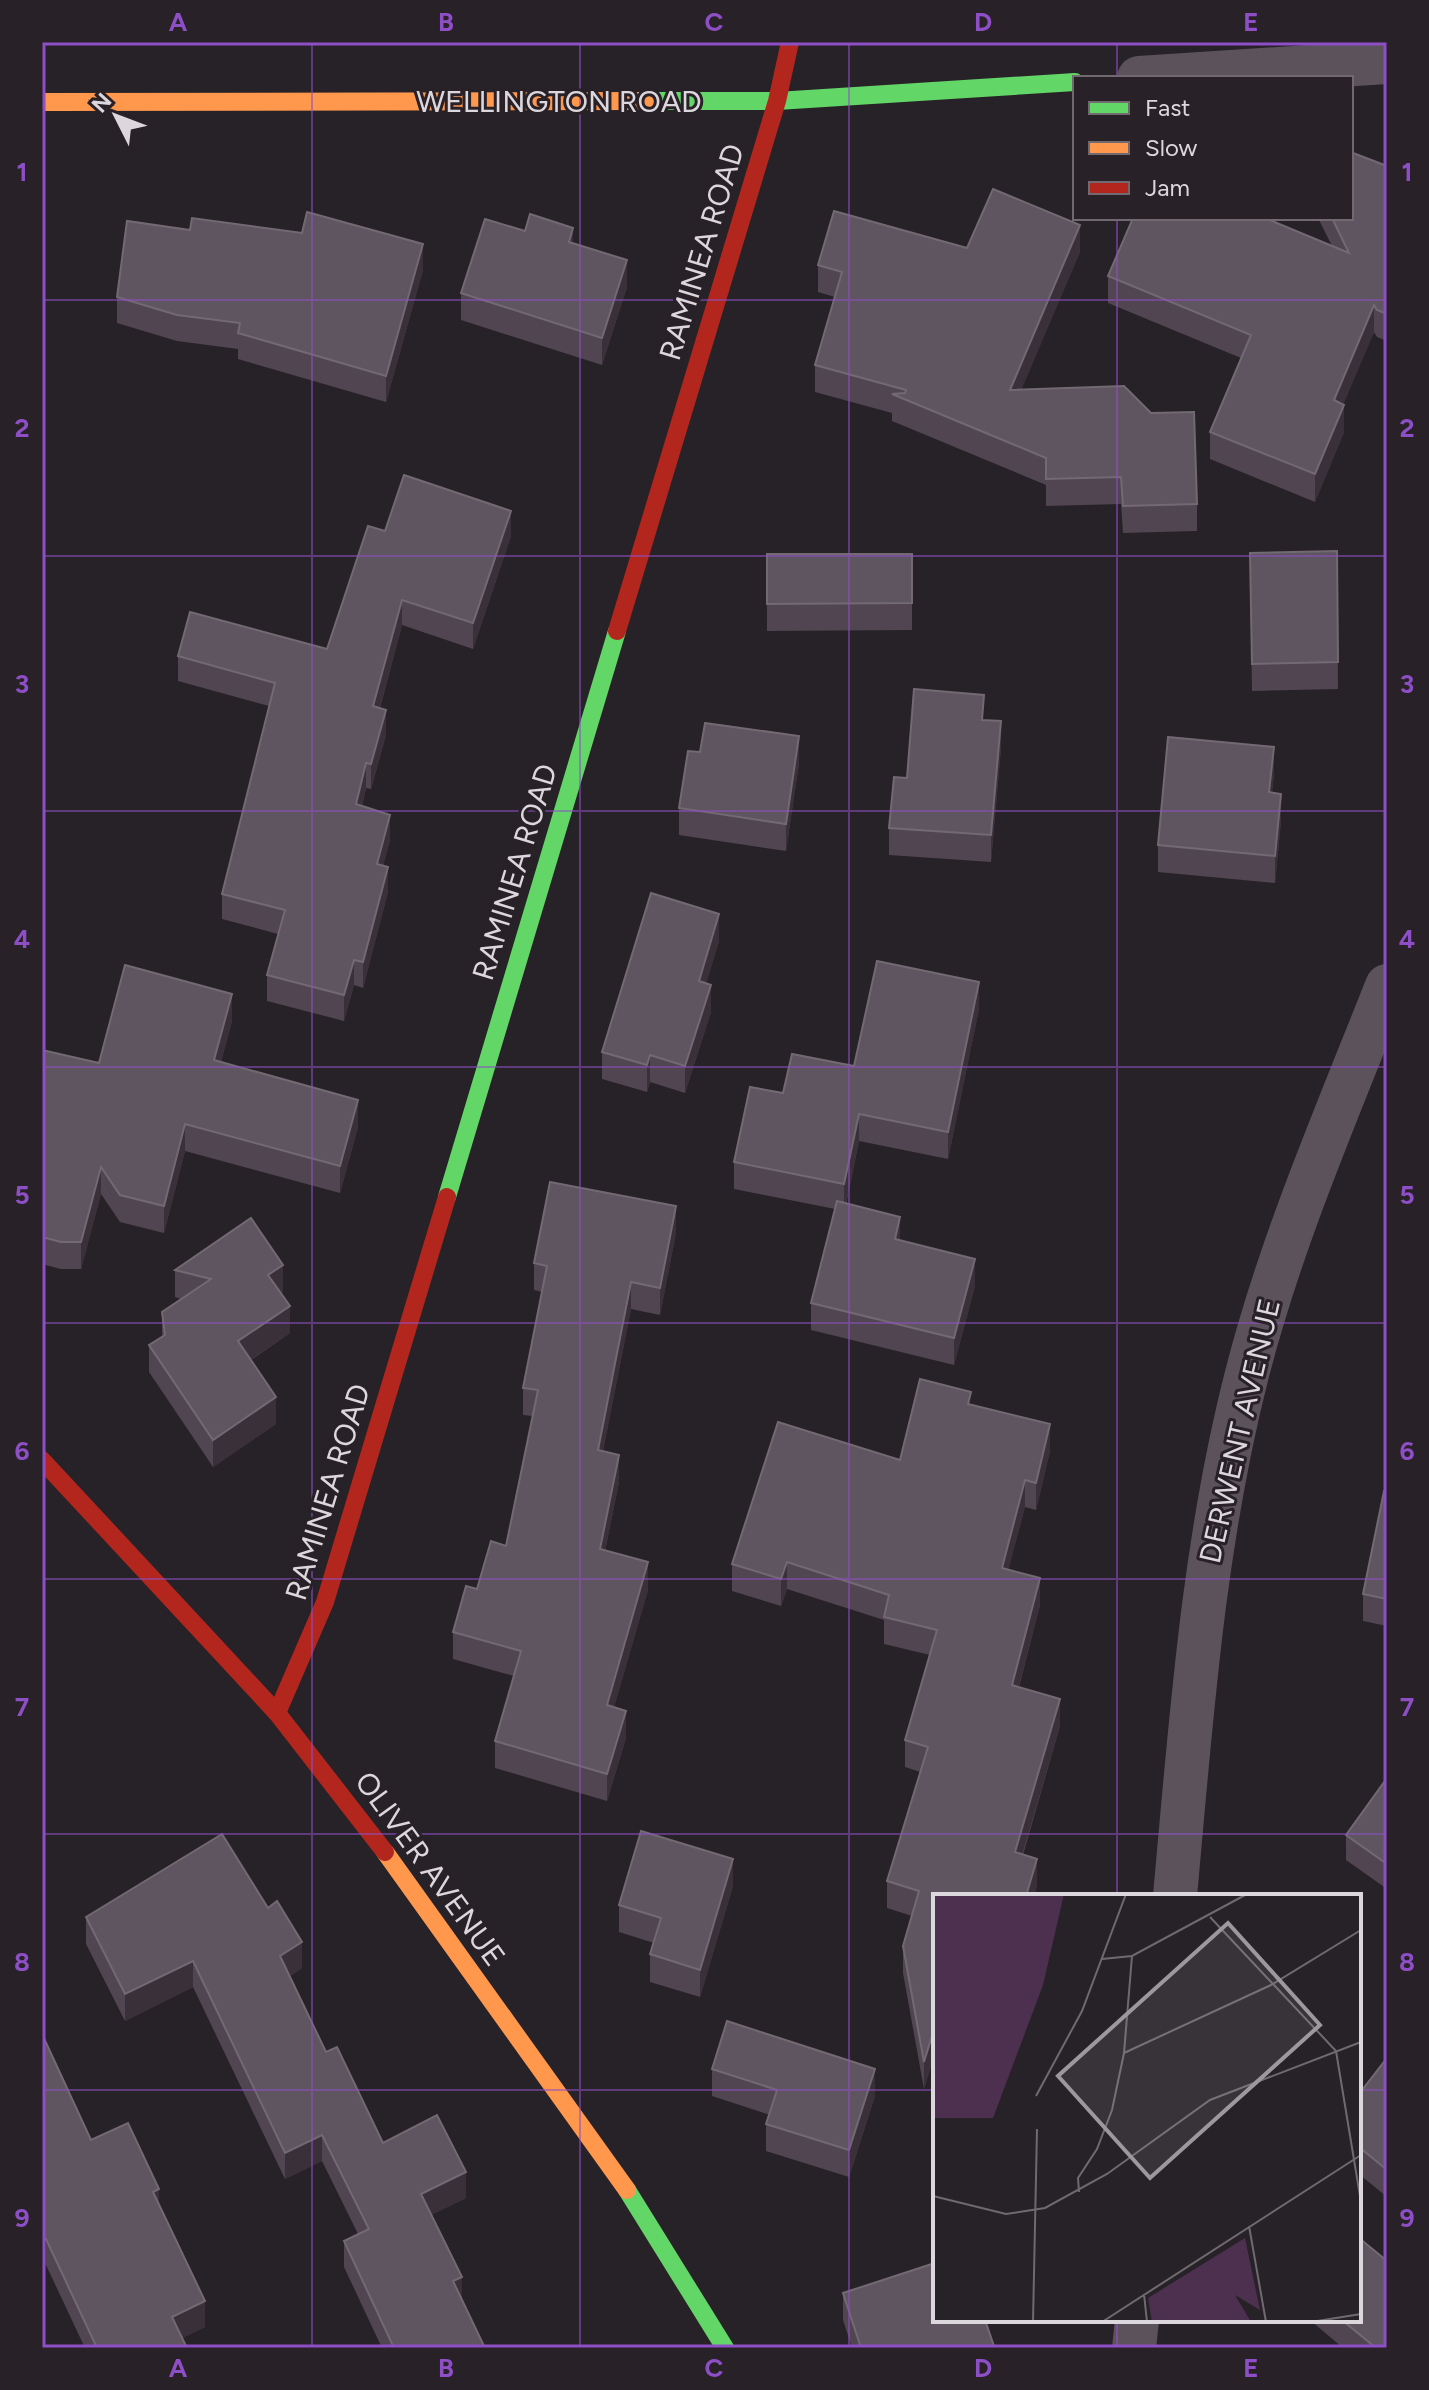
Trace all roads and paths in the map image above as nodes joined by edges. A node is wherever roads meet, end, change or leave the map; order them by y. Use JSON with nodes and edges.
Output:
{"nodes":[{"id":1,"x":790,"y":42,"type":"edge"},
{"id":2,"x":1387,"y":62,"type":"edge"},
{"id":3,"x":1170,"y":76,"type":"edge"},
{"id":4,"x":1073,"y":82,"type":"edge"},
{"id":5,"x":777,"y":101,"type":"junction"},
{"id":6,"x":42,"y":102,"type":"edge"},
{"id":7,"x":1387,"y":986,"type":"edge"},
{"id":8,"x":42,"y":1460,"type":"edge"},
{"id":9,"x":277,"y":1713,"type":"junction"},
{"id":10,"x":1175,"y":1894,"type":"edge"},
{"id":11,"x":1137,"y":2322,"type":"edge"},
{"id":12,"x":725,"y":2348,"type":"edge"},
{"id":13,"x":1134,"y":2348,"type":"edge"}],
"edges":[{"from":1,"to":5,"type":"street","name":"RAMINEA ROAD"},
{"from":2,"to":3,"type":"street"},
{"from":4,"to":5,"type":"street","name":"WELLINGTON ROAD"},
{"from":5,"to":6,"type":"street","name":"WELLINGTON ROAD"},
{"from":5,"to":9,"type":"street","name":"RAMINEA ROAD"},
{"from":7,"to":10,"type":"street","name":"DERWENT AVENUE"},
{"from":8,"to":9,"type":"street","name":"OLIVER AVENUE"},
{"from":9,"to":12,"type":"street","name":"OLIVER AVENUE"},
{"from":11,"to":13,"type":"street"}]}
